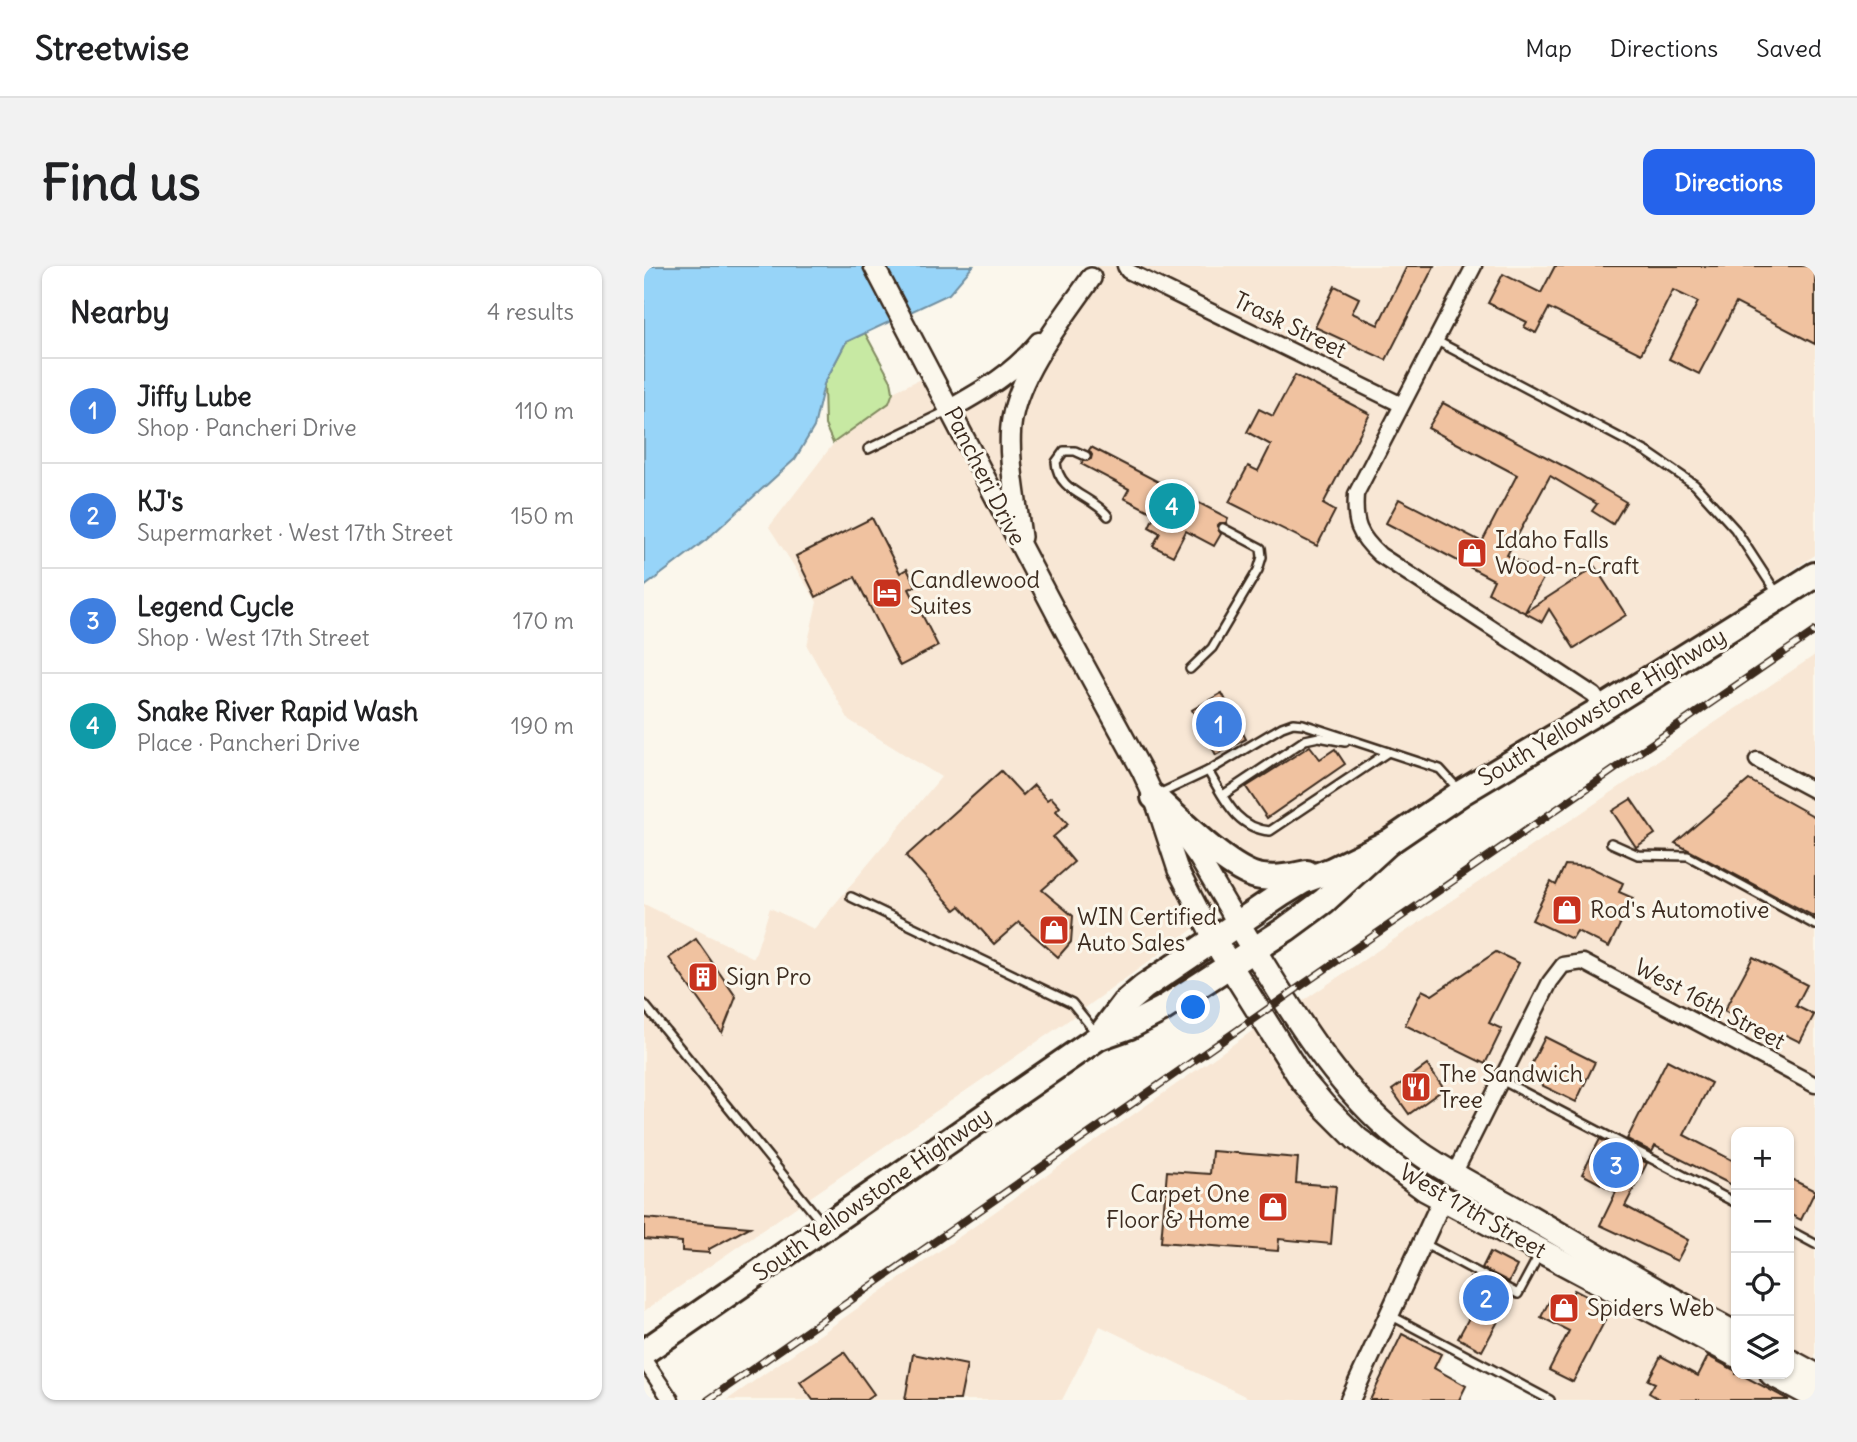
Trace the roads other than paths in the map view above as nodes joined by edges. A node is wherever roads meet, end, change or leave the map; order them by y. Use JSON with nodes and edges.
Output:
{"nodes":[{"id":1,"x":874,"y":266,"type":"edge"},
{"id":2,"x":1125,"y":266,"type":"edge"},
{"id":3,"x":1474,"y":266,"type":"edge"},
{"id":4,"x":1095,"y":272,"type":"edge"},
{"id":5,"x":1434,"y":340,"type":"junction"},
{"id":6,"x":1401,"y":404,"type":"junction"},
{"id":7,"x":950,"y":409,"type":"junction"},
{"id":8,"x":868,"y":449,"type":"dead end"},
{"id":9,"x":1086,"y":456,"type":"dead end"},
{"id":10,"x":1108,"y":516,"type":"dead end"},
{"id":11,"x":1223,"y":528,"type":"dead end"},
{"id":12,"x":1023,"y":549,"type":"junction"},
{"id":13,"x":1815,"y":575,"type":"edge"},
{"id":14,"x":1779,"y":597,"type":"junction"},
{"id":15,"x":1190,"y":669,"type":"dead end"},
{"id":16,"x":1603,"y":708,"type":"junction"},
{"id":17,"x":1360,"y":743,"type":"junction"},
{"id":18,"x":1388,"y":752,"type":"junction"},
{"id":19,"x":1757,"y":760,"type":"dead end"},
{"id":20,"x":1208,"y":771,"type":"junction"},
{"id":21,"x":1815,"y":791,"type":"edge"},
{"id":22,"x":1461,"y":793,"type":"junction"},
{"id":23,"x":1223,"y":795,"type":"junction"},
{"id":24,"x":1154,"y":797,"type":"junction"},
{"id":25,"x":1389,"y":842,"type":"junction"},
{"id":26,"x":1611,"y":843,"type":"dead end"},
{"id":27,"x":851,"y":897,"type":"dead end"},
{"id":28,"x":1238,"y":924,"type":"junction"},
{"id":29,"x":1815,"y":925,"type":"edge"},
{"id":30,"x":1213,"y":940,"type":"junction"},
{"id":31,"x":1254,"y":949,"type":"junction"},
{"id":32,"x":1229,"y":966,"type":"junction"},
{"id":33,"x":644,"y":1004,"type":"edge"},
{"id":34,"x":1099,"y":1037,"type":"junction"},
{"id":35,"x":1500,"y":1079,"type":"junction"},
{"id":36,"x":1815,"y":1086,"type":"edge"},
{"id":37,"x":1353,"y":1134,"type":"junction"},
{"id":38,"x":1454,"y":1174,"type":"junction"},
{"id":39,"x":1443,"y":1198,"type":"junction"},
{"id":40,"x":1731,"y":1200,"type":"edge"},
{"id":41,"x":825,"y":1226,"type":"junction"},
{"id":42,"x":1794,"y":1233,"type":"edge"},
{"id":43,"x":1423,"y":1243,"type":"junction"},
{"id":44,"x":1815,"y":1244,"type":"edge"},
{"id":45,"x":1584,"y":1249,"type":"junction"},
{"id":46,"x":1541,"y":1251,"type":"junction"},
{"id":47,"x":1389,"y":1315,"type":"junction"},
{"id":48,"x":1731,"y":1331,"type":"edge"},
{"id":49,"x":644,"y":1352,"type":"edge"},
{"id":50,"x":1731,"y":1352,"type":"edge"},
{"id":51,"x":644,"y":1360,"type":"edge"},
{"id":52,"x":1794,"y":1364,"type":"edge"},
{"id":53,"x":1815,"y":1375,"type":"edge"},
{"id":54,"x":1781,"y":1379,"type":"edge"},
{"id":55,"x":1815,"y":1397,"type":"edge"},
{"id":56,"x":671,"y":1400,"type":"edge"},
{"id":57,"x":1350,"y":1400,"type":"edge"},
{"id":58,"x":1550,"y":1400,"type":"edge"}],
"edges":[{"from":1,"to":7,"type":"main road","name":"Pancheri Drive"},
{"from":2,"to":6,"type":"street","name":"Trask Street"},
{"from":3,"to":5,"type":"street"},
{"from":4,"to":7,"type":"street"},
{"from":4,"to":12,"type":"main road"},
{"from":5,"to":6,"type":"street"},
{"from":5,"to":14,"type":"lane"},
{"from":6,"to":16,"type":"street"},
{"from":7,"to":8,"type":"lane"},
{"from":7,"to":12,"type":"main road","name":"Pancheri Drive"},
{"from":9,"to":10,"type":"lane"},
{"from":11,"to":15,"type":"lane"},
{"from":12,"to":24,"type":"main road","name":"Pancheri Drive"},
{"from":13,"to":14,"type":"highway","name":"South Yellowstone Highway"},
{"from":14,"to":16,"type":"highway","name":"South Yellowstone Highway"},
{"from":16,"to":22,"type":"highway","name":"South Yellowstone Highway"},
{"from":17,"to":18,"type":"lane"},
{"from":17,"to":20,"type":"lane"},
{"from":17,"to":23,"type":"lane"},
{"from":18,"to":22,"type":"lane"},
{"from":18,"to":23,"type":"lane"},
{"from":19,"to":21,"type":"street"},
{"from":20,"to":23,"type":"lane"},
{"from":20,"to":24,"type":"lane"},
{"from":22,"to":25,"type":"highway","name":"South Yellowstone Highway"},
{"from":24,"to":25,"type":"highway"},
{"from":24,"to":28,"type":"main road","name":"Pancheri Drive"},
{"from":24,"to":30,"type":"main road","name":"Pancheri Drive"},
{"from":25,"to":28,"type":"highway","name":"South Yellowstone Highway"},
{"from":25,"to":31,"type":"highway","name":"South Yellowstone Highway"},
{"from":26,"to":29,"type":"lane"},
{"from":27,"to":34,"type":"lane"},
{"from":28,"to":30,"type":"highway","name":"South Yellowstone Highway"},
{"from":28,"to":31,"type":"main road","name":"Pancheri Drive"},
{"from":30,"to":32,"type":"main road","name":"West 17th Street"},
{"from":30,"to":34,"type":"highway","name":"South Yellowstone Highway"},
{"from":31,"to":32,"type":"highway","name":"South Yellowstone Highway"},
{"from":31,"to":38,"type":"main road","name":"West 17th Street"},
{"from":32,"to":34,"type":"highway","name":"South Yellowstone Highway"},
{"from":32,"to":37,"type":"main road","name":"West 17th Street"},
{"from":33,"to":41,"type":"lane"},
{"from":34,"to":41,"type":"highway","name":"South Yellowstone Highway"},
{"from":35,"to":36,"type":"street","name":"West 16th Street"},
{"from":35,"to":38,"type":"street"},
{"from":35,"to":40,"type":"lane"},
{"from":37,"to":38,"type":"main road"},
{"from":37,"to":39,"type":"main road","name":"West 17th Street"},
{"from":38,"to":45,"type":"main road","name":"West 17th Street"},
{"from":39,"to":43,"type":"street"},
{"from":39,"to":45,"type":"main road"},
{"from":39,"to":46,"type":"main road","name":"West 17th Street"},
{"from":41,"to":49,"type":"highway","name":"South Yellowstone Highway"},
{"from":42,"to":44,"type":"lane"},
{"from":43,"to":46,"type":"lane"},
{"from":43,"to":47,"type":"street"},
{"from":45,"to":48,"type":"main road","name":"West 17th Street"},
{"from":46,"to":50,"type":"main road","name":"West 17th Street"},
{"from":47,"to":57,"type":"street"},
{"from":47,"to":58,"type":"lane"},
{"from":51,"to":56,"type":"street"},
{"from":52,"to":53,"type":"main road"},
{"from":54,"to":55,"type":"main road"}]}
